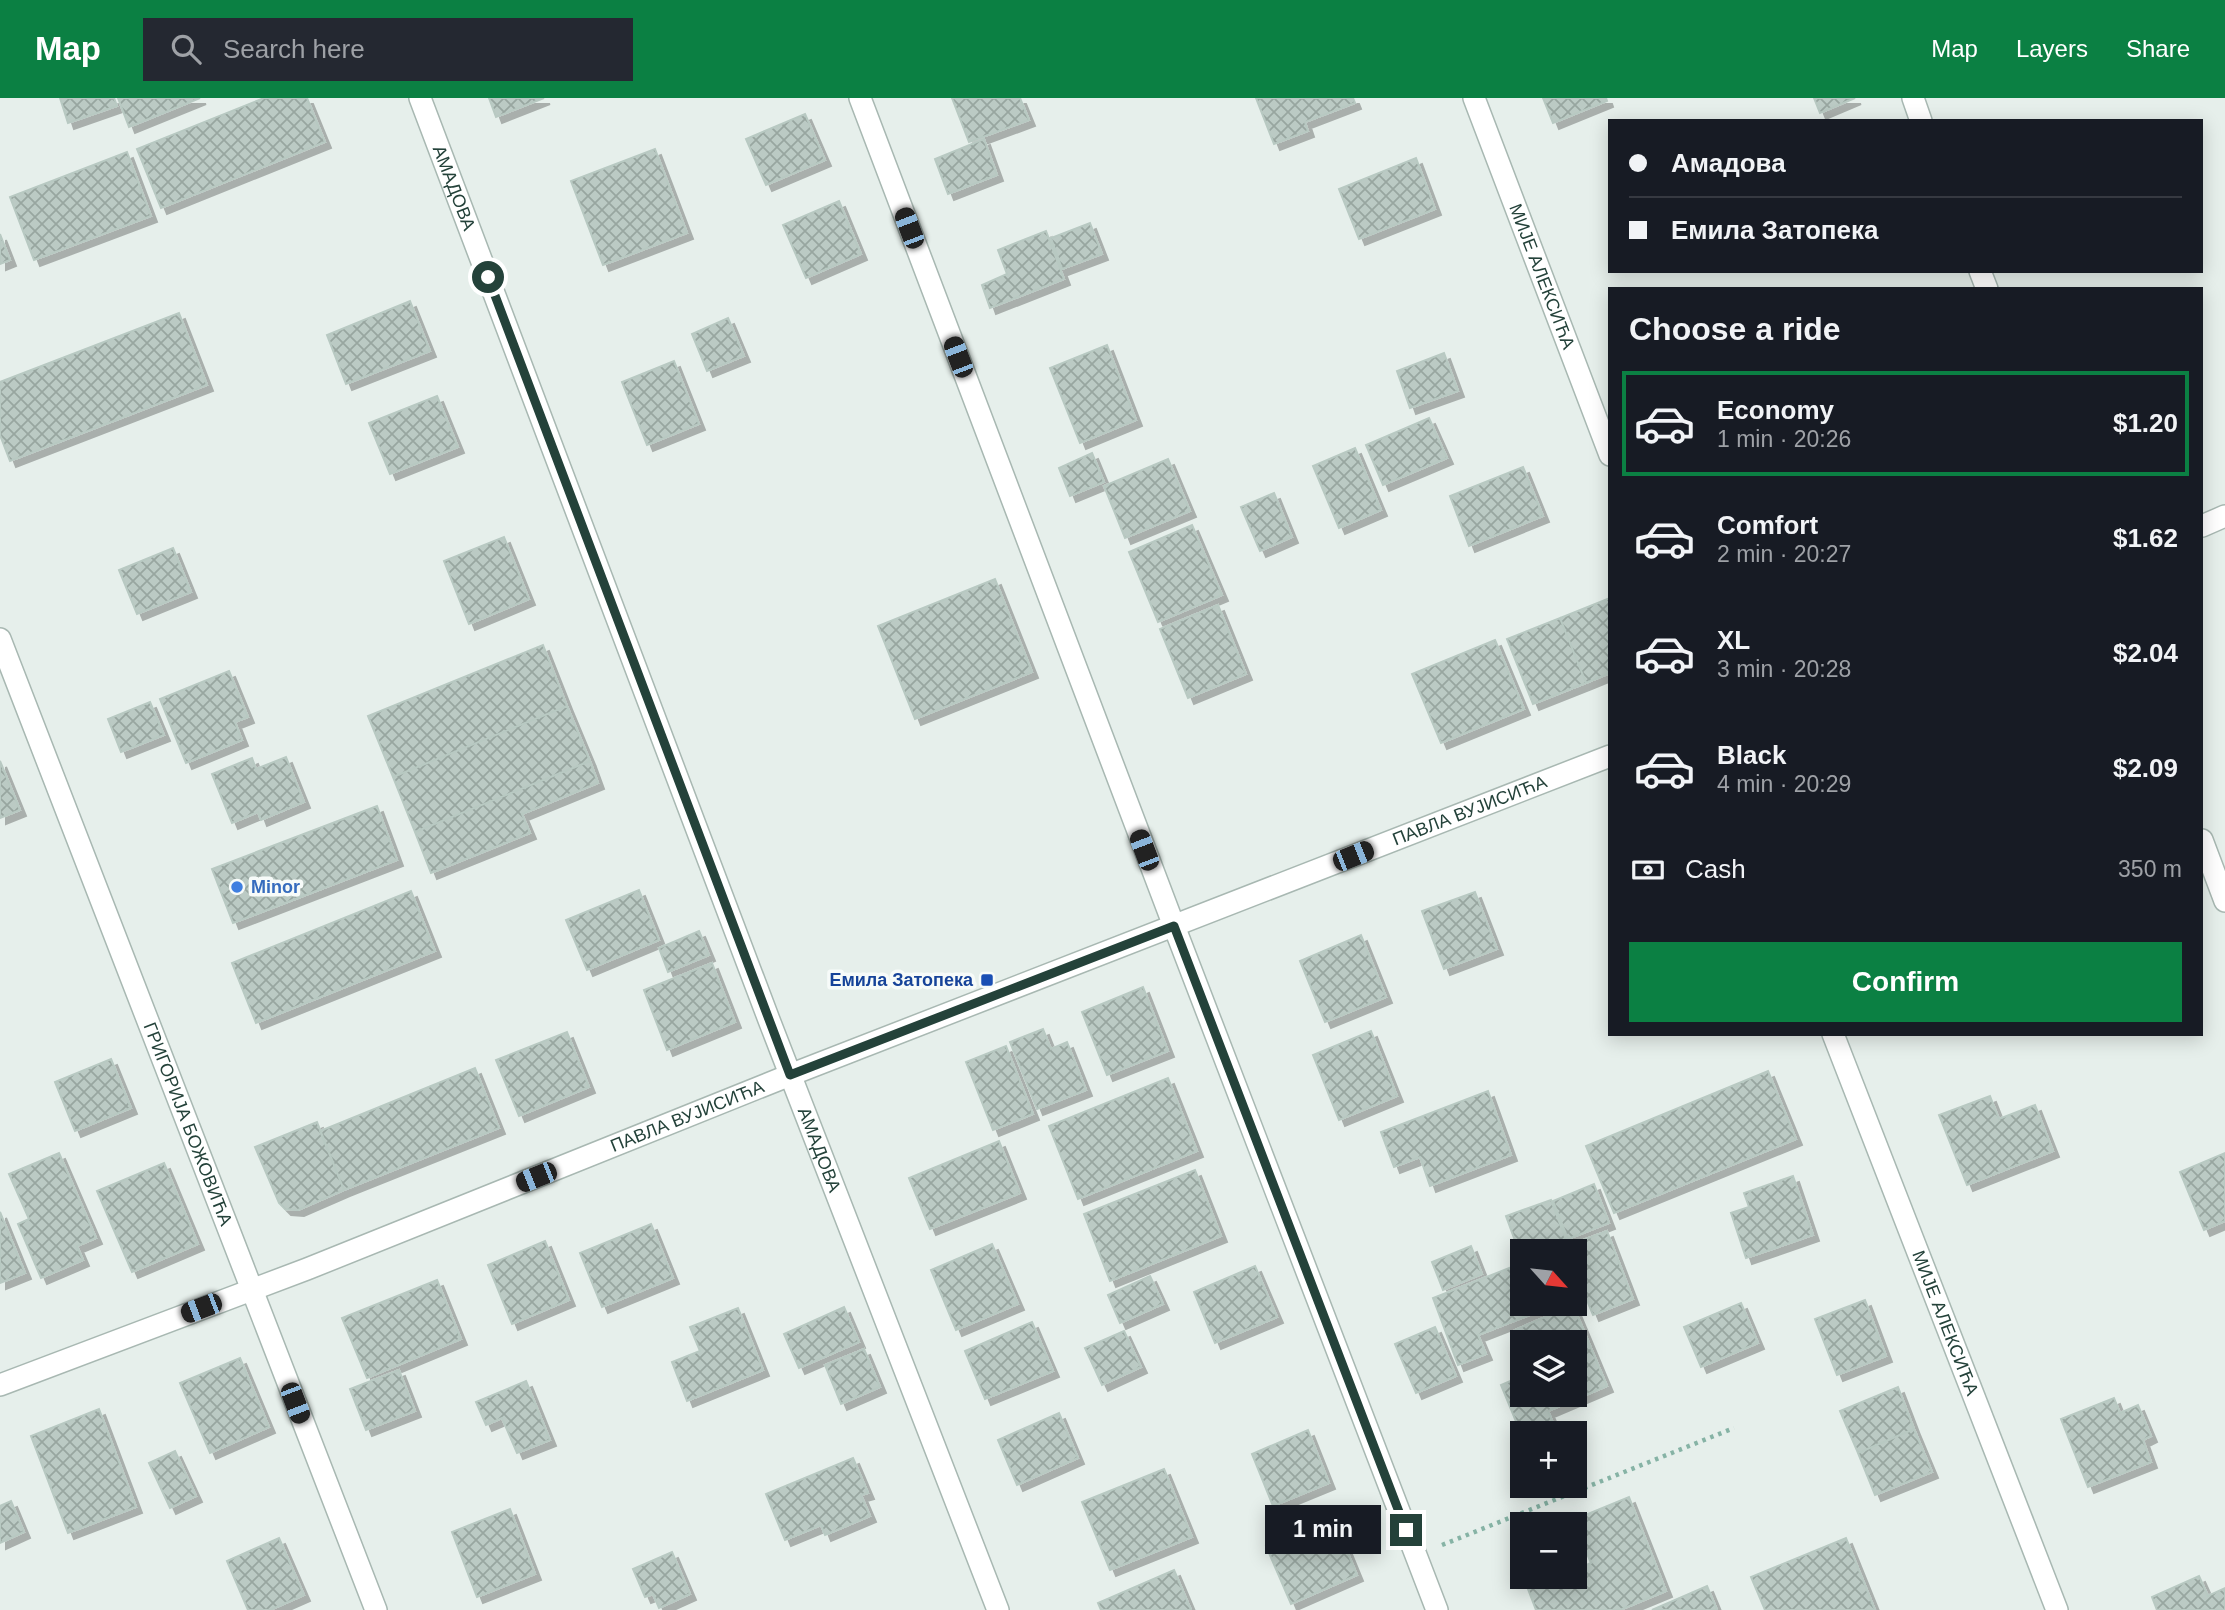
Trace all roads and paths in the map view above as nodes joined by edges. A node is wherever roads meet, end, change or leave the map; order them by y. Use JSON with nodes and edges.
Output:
{"nodes":[{"id":1,"x":420,"y":98,"type":"edge"},
{"id":2,"x":860,"y":98,"type":"edge"},
{"id":3,"x":1474,"y":98,"type":"edge"},
{"id":4,"x":1913,"y":98,"type":"edge"},
{"id":5,"x":1921,"y":119,"type":"edge"},
{"id":6,"x":1608,"y":451,"type":"edge"},
{"id":7,"x":2225,"y":516,"type":"edge"},
{"id":8,"x":2203,"y":526,"type":"edge"},
{"id":9,"x":0,"y":639,"type":"edge"},
{"id":10,"x":1608,"y":757,"type":"edge"},
{"id":11,"x":2203,"y":843,"type":"edge"},
{"id":12,"x":2225,"y":901,"type":"edge"},
{"id":13,"x":1174,"y":926,"type":"junction"},
{"id":14,"x":1834,"y":1036,"type":"edge"},
{"id":15,"x":790,"y":1075,"type":"junction"},
{"id":16,"x":251,"y":1289,"type":"junction"},
{"id":17,"x":0,"y":1385,"type":"edge"},
{"id":18,"x":1734,"y":1428,"type":"dead end"},
{"id":19,"x":1415,"y":1556,"type":"junction"},
{"id":20,"x":376,"y":1610,"type":"edge"},
{"id":21,"x":998,"y":1610,"type":"edge"},
{"id":22,"x":1437,"y":1610,"type":"edge"},
{"id":23,"x":2056,"y":1610,"type":"edge"}],
"edges":[{"from":1,"to":15,"type":"street","name":"АМАДОВА"},
{"from":2,"to":13,"type":"street"},
{"from":3,"to":6,"type":"street","name":"МИЈЕ АЛЕКСИЋА"},
{"from":4,"to":5,"type":"street"},
{"from":7,"to":8,"type":"street"},
{"from":9,"to":16,"type":"street","name":"ГРИГОРИЈА БОЖОВИЋА"},
{"from":10,"to":13,"type":"street","name":"ПАВЛА ВУЈИСИЋА"},
{"from":11,"to":12,"type":"street"},
{"from":13,"to":15,"type":"street","name":"ПАВЛА ВУЈИСИЋА"},
{"from":13,"to":19,"type":"street"},
{"from":14,"to":23,"type":"street","name":"МИЈЕ АЛЕКСИЋА"},
{"from":15,"to":16,"type":"street","name":"ПАВЛА ВУЈИСИЋА"},
{"from":15,"to":21,"type":"street","name":"АМАДОВА"},
{"from":16,"to":17,"type":"street","name":"ПАВЛА ВУЈИСИЋА"},
{"from":16,"to":20,"type":"street","name":"ГРИГОРИЈА БОЖОВИЋА"},
{"from":18,"to":19,"type":"path"},
{"from":19,"to":22,"type":"street"}]}
